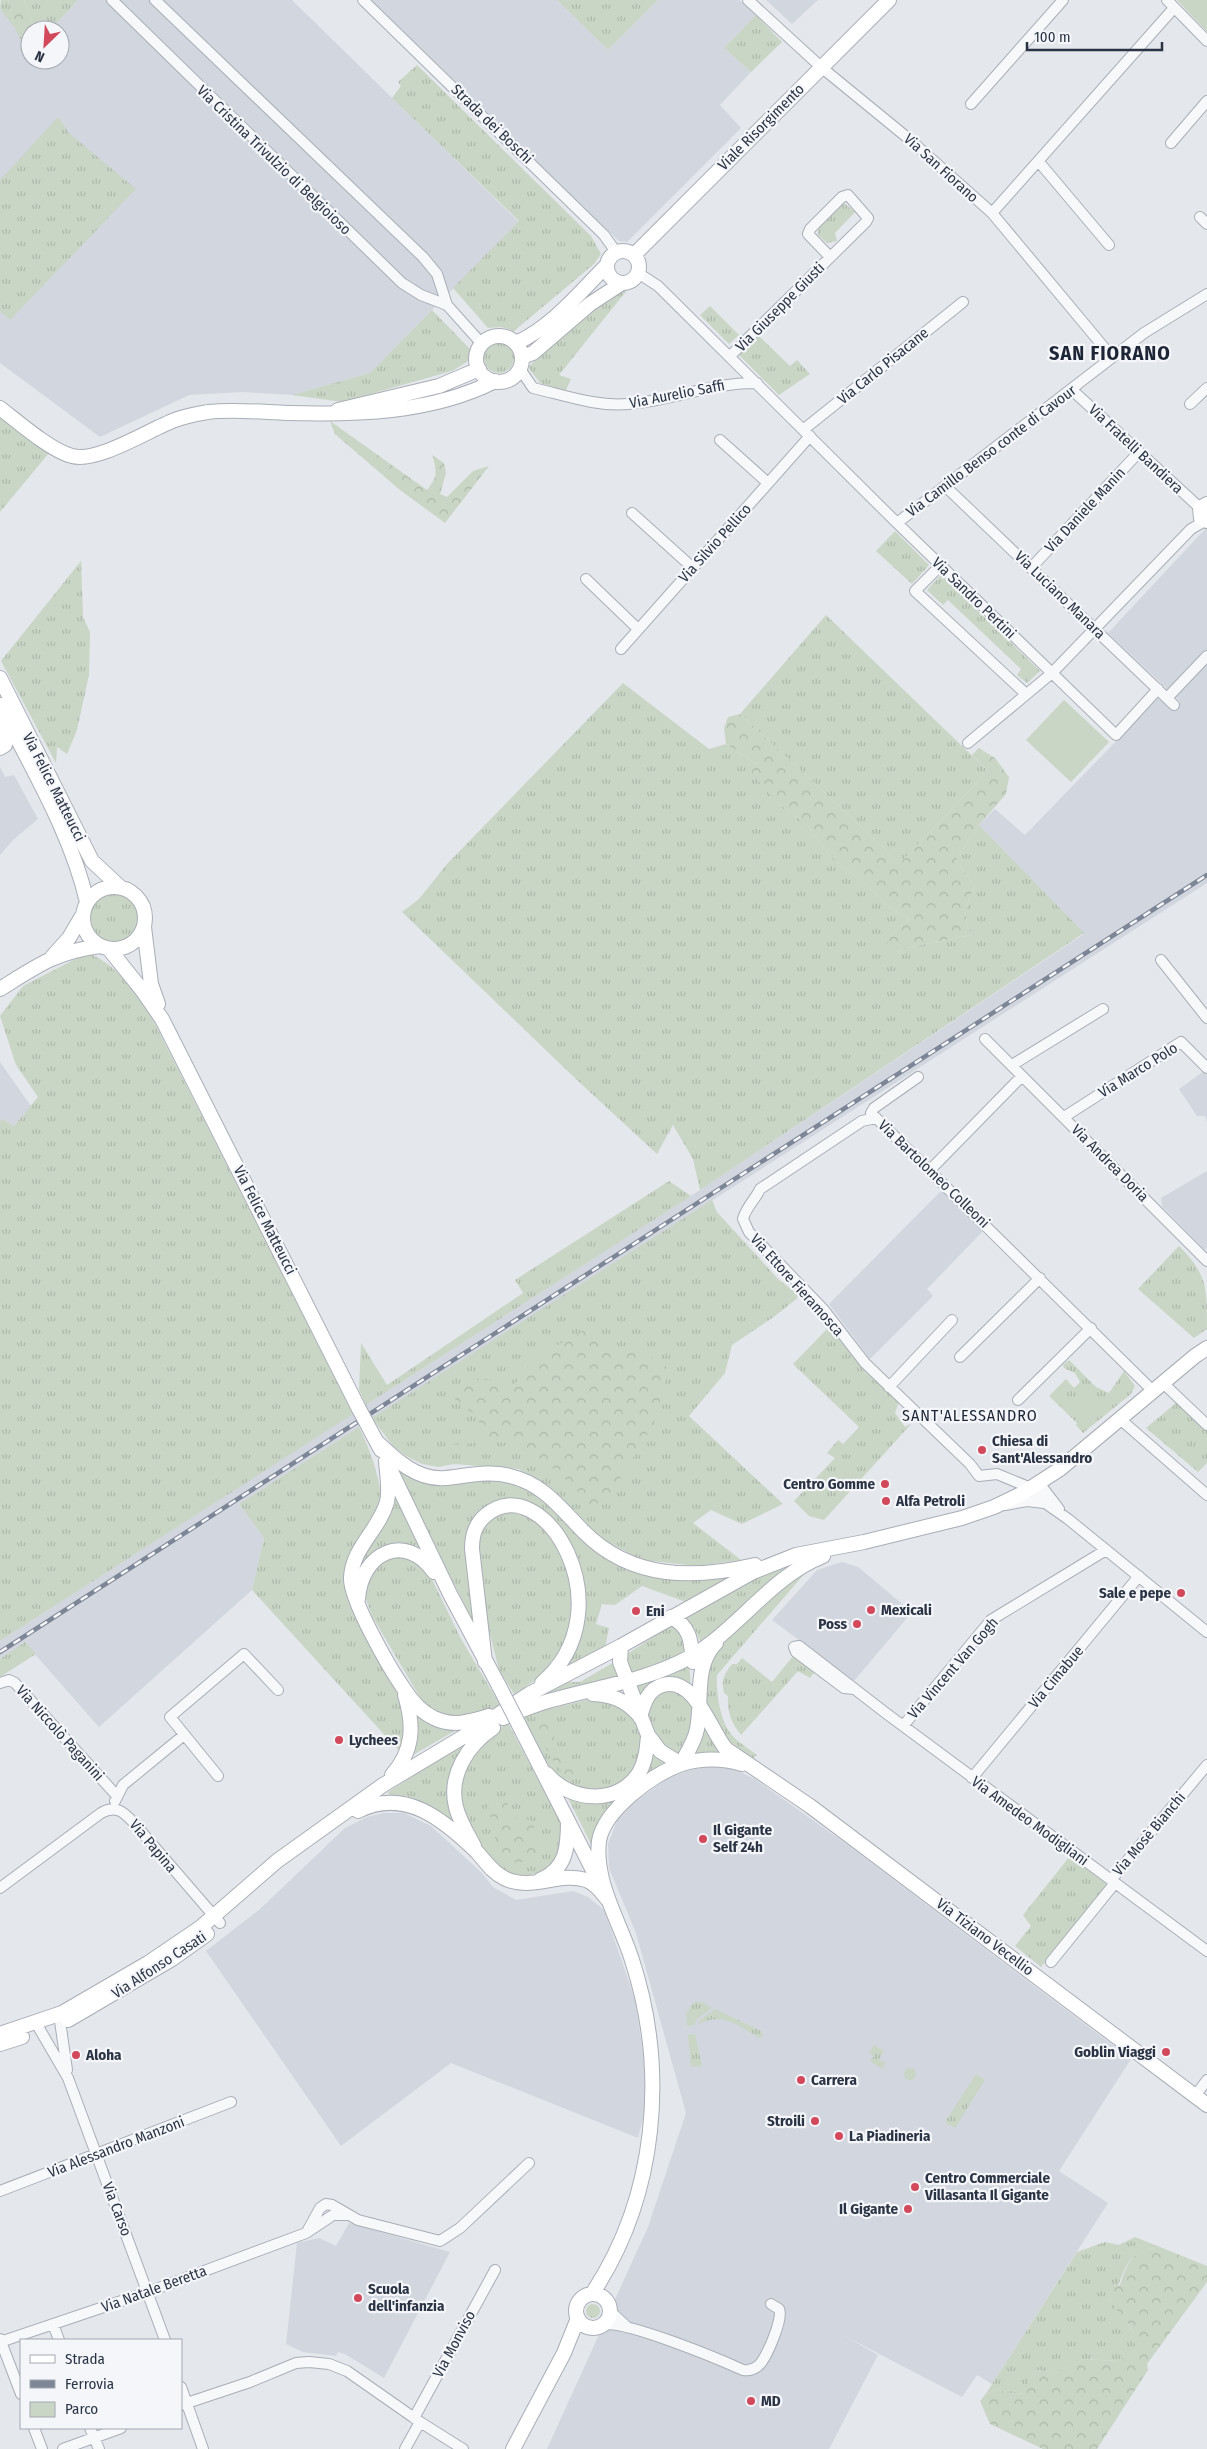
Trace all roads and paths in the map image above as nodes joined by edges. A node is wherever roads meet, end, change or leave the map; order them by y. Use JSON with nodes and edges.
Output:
{"nodes":[{"id":1,"x":112,"y":0,"type":"edge"},
{"id":2,"x":156,"y":0,"type":"edge"},
{"id":3,"x":363,"y":0,"type":"edge"},
{"id":4,"x":748,"y":0,"type":"edge"},
{"id":5,"x":889,"y":0,"type":"edge"},
{"id":6,"x":1063,"y":0,"type":"edge"},
{"id":7,"x":1167,"y":0,"type":"edge"},
{"id":8,"x":1174,"y":8,"type":"junction"},
{"id":9,"x":1207,"y":41,"type":"edge"},
{"id":10,"x":821,"y":67,"type":"junction"},
{"id":11,"x":1207,"y":101,"type":"edge"},
{"id":12,"x":971,"y":104,"type":"dead end"},
{"id":13,"x":1171,"y":143,"type":"dead end"},
{"id":14,"x":1038,"y":162,"type":"junction"},
{"id":15,"x":992,"y":213,"type":"junction"},
{"id":16,"x":1108,"y":246,"type":"dead end"},
{"id":17,"x":616,"y":252,"type":"junction"},
{"id":18,"x":634,"y":255,"type":"junction"},
{"id":19,"x":830,"y":257,"type":"junction"},
{"id":20,"x":607,"y":265,"type":"junction"},
{"id":21,"x":638,"y":273,"type":"junction"},
{"id":22,"x":622,"y":283,"type":"junction"},
{"id":23,"x":1207,"y":294,"type":"edge"},
{"id":24,"x":963,"y":302,"type":"dead end"},
{"id":25,"x":447,"y":305,"type":"junction"},
{"id":26,"x":516,"y":343,"type":"junction"},
{"id":27,"x":482,"y":344,"type":"junction"},
{"id":28,"x":730,"y":356,"type":"junction"},
{"id":29,"x":1112,"y":357,"type":"junction"},
{"id":30,"x":521,"y":363,"type":"junction"},
{"id":31,"x":479,"y":369,"type":"junction"},
{"id":32,"x":495,"y":381,"type":"junction"},
{"id":33,"x":757,"y":383,"type":"junction"},
{"id":34,"x":1207,"y":388,"type":"edge"},
{"id":35,"x":1072,"y":389,"type":"junction"},
{"id":36,"x":1190,"y":404,"type":"dead end"},
{"id":37,"x":0,"y":408,"type":"edge"},
{"id":38,"x":330,"y":412,"type":"junction"},
{"id":39,"x":807,"y":433,"type":"junction"},
{"id":40,"x":720,"y":440,"type":"dead end"},
{"id":41,"x":1139,"y":452,"type":"junction"},
{"id":42,"x":768,"y":483,"type":"junction"},
{"id":43,"x":945,"y":486,"type":"junction"},
{"id":44,"x":632,"y":513,"type":"dead end"},
{"id":45,"x":1204,"y":514,"type":"edge"},
{"id":46,"x":897,"y":523,"type":"junction"},
{"id":47,"x":941,"y":565,"type":"junction"},
{"id":48,"x":693,"y":568,"type":"junction"},
{"id":49,"x":1031,"y":568,"type":"junction"},
{"id":50,"x":586,"y":579,"type":"dead end"},
{"id":51,"x":1094,"y":628,"type":"junction"},
{"id":52,"x":638,"y":629,"type":"junction"},
{"id":53,"x":620,"y":649,"type":"dead end"},
{"id":54,"x":1207,"y":656,"type":"edge"},
{"id":55,"x":1052,"y":673,"type":"junction"},
{"id":56,"x":0,"y":678,"type":"edge"},
{"id":57,"x":1158,"y":689,"type":"junction"},
{"id":58,"x":1026,"y":694,"type":"junction"},
{"id":59,"x":0,"y":705,"type":"edge"},
{"id":60,"x":0,"y":724,"type":"edge"},
{"id":61,"x":968,"y":743,"type":"dead end"},
{"id":62,"x":0,"y":748,"type":"edge"},
{"id":63,"x":120,"y":888,"type":"junction"},
{"id":64,"x":87,"y":902,"type":"junction"},
{"id":65,"x":82,"y":916,"type":"junction"},
{"id":66,"x":144,"y":927,"type":"junction"},
{"id":67,"x":104,"y":947,"type":"junction"},
{"id":68,"x":52,"y":957,"type":"junction"},
{"id":69,"x":1161,"y":960,"type":"dead end"},
{"id":70,"x":0,"y":989,"type":"edge"},
{"id":71,"x":1103,"y":1008,"type":"dead end"},
{"id":72,"x":1207,"y":1018,"type":"edge"},
{"id":73,"x":162,"y":1019,"type":"junction"},
{"id":74,"x":985,"y":1039,"type":"dead end"},
{"id":75,"x":1012,"y":1065,"type":"junction"},
{"id":76,"x":1207,"y":1068,"type":"edge"},
{"id":77,"x":1022,"y":1076,"type":"junction"},
{"id":78,"x":918,"y":1077,"type":"dead end"},
{"id":79,"x":1064,"y":1117,"type":"junction"},
{"id":80,"x":876,"y":1118,"type":"junction"},
{"id":81,"x":930,"y":1170,"type":"junction"},
{"id":82,"x":1207,"y":1261,"type":"edge"},
{"id":83,"x":1040,"y":1278,"type":"junction"},
{"id":84,"x":952,"y":1320,"type":"dead end"},
{"id":85,"x":1091,"y":1328,"type":"junction"},
{"id":86,"x":1207,"y":1342,"type":"edge"},
{"id":87,"x":1207,"y":1348,"type":"edge"},
{"id":88,"x":1195,"y":1356,"type":"junction"},
{"id":89,"x":960,"y":1357,"type":"dead end"},
{"id":90,"x":889,"y":1387,"type":"junction"},
{"id":91,"x":1158,"y":1387,"type":"junction"},
{"id":92,"x":1018,"y":1400,"type":"dead end"},
{"id":93,"x":1120,"y":1419,"type":"junction"},
{"id":94,"x":1207,"y":1425,"type":"edge"},
{"id":95,"x":378,"y":1442,"type":"junction"},
{"id":96,"x":386,"y":1461,"type":"junction"},
{"id":97,"x":1035,"y":1486,"type":"junction"},
{"id":98,"x":1207,"y":1495,"type":"edge"},
{"id":99,"x":1044,"y":1503,"type":"junction"},
{"id":100,"x":994,"y":1507,"type":"junction"},
{"id":101,"x":1068,"y":1519,"type":"junction"},
{"id":102,"x":864,"y":1542,"type":"junction"},
{"id":103,"x":1106,"y":1550,"type":"junction"},
{"id":104,"x":796,"y":1555,"type":"junction"},
{"id":105,"x":1139,"y":1576,"type":"junction"},
{"id":106,"x":450,"y":1594,"type":"junction"},
{"id":107,"x":358,"y":1605,"type":"junction"},
{"id":108,"x":741,"y":1616,"type":"junction"},
{"id":109,"x":671,"y":1617,"type":"junction"},
{"id":110,"x":1207,"y":1632,"type":"edge"},
{"id":111,"x":621,"y":1646,"type":"junction"},
{"id":112,"x":692,"y":1656,"type":"junction"},
{"id":113,"x":485,"y":1662,"type":"junction"},
{"id":114,"x":627,"y":1681,"type":"junction"},
{"id":115,"x":0,"y":1683,"type":"edge"},
{"id":116,"x":404,"y":1689,"type":"junction"},
{"id":117,"x":854,"y":1689,"type":"junction"},
{"id":118,"x":278,"y":1690,"type":"dead end"},
{"id":119,"x":530,"y":1694,"type":"junction"},
{"id":120,"x":558,"y":1698,"type":"junction"},
{"id":121,"x":699,"y":1702,"type":"junction"},
{"id":122,"x":510,"y":1716,"type":"junction"},
{"id":123,"x":640,"y":1717,"type":"junction"},
{"id":124,"x":903,"y":1726,"type":"junction"},
{"id":125,"x":184,"y":1735,"type":"junction"},
{"id":126,"x":648,"y":1735,"type":"junction"},
{"id":127,"x":536,"y":1760,"type":"junction"},
{"id":128,"x":681,"y":1764,"type":"junction"},
{"id":129,"x":1207,"y":1765,"type":"edge"},
{"id":130,"x":761,"y":1772,"type":"junction"},
{"id":131,"x":218,"y":1776,"type":"dead end"},
{"id":132,"x":972,"y":1778,"type":"junction"},
{"id":133,"x":383,"y":1785,"type":"junction"},
{"id":134,"x":117,"y":1796,"type":"junction"},
{"id":135,"x":112,"y":1809,"type":"junction"},
{"id":136,"x":568,"y":1817,"type":"junction"},
{"id":137,"x":318,"y":1831,"type":"junction"},
{"id":138,"x":478,"y":1853,"type":"junction"},
{"id":139,"x":1113,"y":1882,"type":"junction"},
{"id":140,"x":530,"y":1884,"type":"junction"},
{"id":141,"x":0,"y":1888,"type":"edge"},
{"id":142,"x":608,"y":1900,"type":"junction"},
{"id":143,"x":218,"y":1920,"type":"junction"},
{"id":144,"x":1207,"y":1951,"type":"edge"},
{"id":145,"x":1051,"y":1962,"type":"dead end"},
{"id":146,"x":59,"y":2019,"type":"junction"},
{"id":147,"x":39,"y":2026,"type":"junction"},
{"id":148,"x":0,"y":2034,"type":"edge"},
{"id":149,"x":0,"y":2044,"type":"edge"},
{"id":150,"x":68,"y":2078,"type":"junction"},
{"id":151,"x":1207,"y":2080,"type":"edge"},
{"id":152,"x":1195,"y":2096,"type":"junction"},
{"id":153,"x":231,"y":2102,"type":"dead end"},
{"id":154,"x":1207,"y":2105,"type":"edge"},
{"id":155,"x":96,"y":2155,"type":"junction"},
{"id":156,"x":529,"y":2163,"type":"dead end"},
{"id":157,"x":0,"y":2191,"type":"edge"},
{"id":158,"x":610,"y":2268,"type":"junction"},
{"id":159,"x":495,"y":2270,"type":"dead end"},
{"id":160,"x":148,"y":2292,"type":"junction"},
{"id":161,"x":592,"y":2294,"type":"junction"},
{"id":162,"x":771,"y":2304,"type":"dead end"},
{"id":163,"x":608,"y":2305,"type":"junction"},
{"id":164,"x":578,"y":2318,"type":"junction"},
{"id":165,"x":53,"y":2324,"type":"junction"},
{"id":166,"x":598,"y":2327,"type":"junction"},
{"id":167,"x":628,"y":2328,"type":"junction"},
{"id":168,"x":59,"y":2339,"type":"edge"},
{"id":169,"x":165,"y":2339,"type":"edge"},
{"id":170,"x":0,"y":2341,"type":"edge"},
{"id":171,"x":564,"y":2353,"type":"junction"},
{"id":172,"x":20,"y":2391,"type":"edge"},
{"id":173,"x":184,"y":2404,"type":"edge"},
{"id":174,"x":417,"y":2420,"type":"junction"},
{"id":175,"x":34,"y":2429,"type":"edge"},
{"id":176,"x":115,"y":2429,"type":"edge"},
{"id":177,"x":92,"y":2433,"type":"edge"},
{"id":178,"x":461,"y":2448,"type":"edge"},
{"id":179,"x":42,"y":2449,"type":"edge"},
{"id":180,"x":63,"y":2449,"type":"edge"},
{"id":181,"x":99,"y":2449,"type":"edge"},
{"id":182,"x":203,"y":2449,"type":"edge"},
{"id":183,"x":405,"y":2449,"type":"edge"},
{"id":184,"x":513,"y":2449,"type":"edge"}],
"edges":[{"from":1,"to":25,"type":"street","name":"Via Cristina Trivulzio di Belgioioso"},
{"from":2,"to":25,"type":"street","name":"Via Cristina Trivulzio di Belgioioso"},
{"from":3,"to":17,"type":"street","name":"Strada dei Boschi"},
{"from":4,"to":10,"type":"street","name":"Via San Fiorano"},
{"from":5,"to":10,"type":"main road","name":"Viale Risorgimento"},
{"from":6,"to":12,"type":"street"},
{"from":7,"to":8,"type":"street"},
{"from":8,"to":9,"type":"street"},
{"from":8,"to":14,"type":"street"},
{"from":10,"to":15,"type":"street","name":"Via San Fiorano"},
{"from":10,"to":18,"type":"main road","name":"Viale Risorgimento"},
{"from":11,"to":13,"type":"street"},
{"from":14,"to":15,"type":"street"},
{"from":14,"to":16,"type":"street"},
{"from":15,"to":29,"type":"street","name":"Via San Fiorano"},
{"from":17,"to":18,"type":"main road"},
{"from":17,"to":20,"type":"main road"},
{"from":18,"to":21,"type":"main road"},
{"from":19,"to":19,"type":"street","name":"Via Giuseppe Giusti"},
{"from":19,"to":28,"type":"street","name":"Via Giuseppe Giusti"},
{"from":20,"to":22,"type":"main road"},
{"from":20,"to":26,"type":"main road"},
{"from":21,"to":22,"type":"main road"},
{"from":21,"to":28,"type":"street","name":"Via Camillo Benso conte di Cavour"},
{"from":22,"to":30,"type":"main road"},
{"from":23,"to":29,"type":"street","name":"Via Camillo Benso conte di Cavour"},
{"from":24,"to":39,"type":"street","name":"Via Carlo Pisacane"},
{"from":25,"to":27,"type":"street","name":"Via Cristina Trivulzio di Belgioioso"},
{"from":26,"to":27,"type":"main road"},
{"from":26,"to":30,"type":"main road"},
{"from":27,"to":31,"type":"main road"},
{"from":28,"to":33,"type":"street","name":"Via Camillo Benso conte di Cavour"},
{"from":29,"to":35,"type":"street","name":"Via Camillo Benso conte di Cavour"},
{"from":30,"to":32,"type":"main road"},
{"from":30,"to":33,"type":"street","name":"Via Aurelio Saffi"},
{"from":31,"to":32,"type":"main road"},
{"from":31,"to":38,"type":"main road"},
{"from":32,"to":38,"type":"main road"},
{"from":33,"to":39,"type":"street","name":"Via Camillo Benso conte di Cavour"},
{"from":34,"to":36,"type":"street"},
{"from":35,"to":41,"type":"street","name":"Via Fratelli Bandiera"},
{"from":35,"to":43,"type":"street","name":"Via Camillo Benso conte di Cavour"},
{"from":37,"to":38,"type":"main road"},
{"from":39,"to":42,"type":"street","name":"Via Silvio Pellico"},
{"from":39,"to":46,"type":"street","name":"Via Camillo Benso conte di Cavour"},
{"from":40,"to":42,"type":"street"},
{"from":41,"to":45,"type":"street","name":"Via Fratelli Bandiera"},
{"from":41,"to":49,"type":"street","name":"Via Daniele Manin"},
{"from":42,"to":48,"type":"street","name":"Via Silvio Pellico"},
{"from":43,"to":46,"type":"street","name":"Via Camillo Benso conte di Cavour"},
{"from":43,"to":49,"type":"street","name":"Via Luciano Manara"},
{"from":44,"to":48,"type":"street"},
{"from":45,"to":51,"type":"street"},
{"from":46,"to":47,"type":"street","name":"Via Sandro Pertini"},
{"from":47,"to":55,"type":"street","name":"Via Sandro Pertini"},
{"from":47,"to":58,"type":"street"},
{"from":48,"to":52,"type":"street","name":"Via Silvio Pellico"},
{"from":49,"to":51,"type":"street","name":"Via Luciano Manara"},
{"from":50,"to":52,"type":"street"},
{"from":51,"to":55,"type":"street"},
{"from":51,"to":57,"type":"street","name":"Via Luciano Manara"},
{"from":52,"to":53,"type":"street","name":"Via Silvio Pellico"},
{"from":54,"to":57,"type":"street","name":"Via Luciano Manara"},
{"from":55,"to":57,"type":"street","name":"Via Sandro Pertini"},
{"from":55,"to":58,"type":"street"},
{"from":56,"to":63,"type":"main road","name":"Via Felice Matteucci"},
{"from":58,"to":61,"type":"street"},
{"from":59,"to":64,"type":"main road","name":"Via Felice Matteucci"},
{"from":60,"to":62,"type":"main road"},
{"from":63,"to":64,"type":"main road"},
{"from":63,"to":66,"type":"main road","name":"Via Felice Matteucci"},
{"from":64,"to":65,"type":"main road"},
{"from":65,"to":67,"type":"main road","name":"Via Felice Matteucci"},
{"from":65,"to":68,"type":"main road"},
{"from":66,"to":67,"type":"main road"},
{"from":66,"to":73,"type":"main road","name":"Via Felice Matteucci"},
{"from":67,"to":68,"type":"main road"},
{"from":67,"to":73,"type":"main road","name":"Via Felice Matteucci"},
{"from":68,"to":70,"type":"main road"},
{"from":69,"to":72,"type":"street"},
{"from":71,"to":75,"type":"street"},
{"from":73,"to":95,"type":"main road","name":"Via Felice Matteucci","bridge":true},
{"from":74,"to":75,"type":"street","name":"Via Andrea Doria"},
{"from":75,"to":77,"type":"street","name":"Via Andrea Doria"},
{"from":76,"to":79,"type":"street","name":"Via Marco Polo"},
{"from":77,"to":79,"type":"street","name":"Via Andrea Doria"},
{"from":77,"to":81,"type":"street"},
{"from":78,"to":80,"type":"street","name":"Via Bartolomeo Colleoni"},
{"from":79,"to":82,"type":"street","name":"Via Andrea Doria"},
{"from":80,"to":81,"type":"street","name":"Via Bartolomeo Colleoni"},
{"from":80,"to":90,"type":"street","name":"Via Ettore Fieramosca"},
{"from":81,"to":83,"type":"street","name":"Via Bartolomeo Colleoni"},
{"from":83,"to":85,"type":"street","name":"Via Bartolomeo Colleoni"},
{"from":83,"to":89,"type":"street"},
{"from":84,"to":90,"type":"street"},
{"from":85,"to":91,"type":"street","name":"Via Bartolomeo Colleoni"},
{"from":85,"to":92,"type":"street"},
{"from":86,"to":88,"type":"main road"},
{"from":87,"to":88,"type":"main road"},
{"from":88,"to":91,"type":"main road"},
{"from":90,"to":97,"type":"street","name":"Via Ettore Fieramosca"},
{"from":91,"to":93,"type":"main road"},
{"from":91,"to":94,"type":"street","name":"Via Bartolomeo Colleoni"},
{"from":93,"to":97,"type":"main road"},
{"from":93,"to":98,"type":"street"},
{"from":95,"to":96,"type":"main road"},
{"from":95,"to":104,"type":"main road"},
{"from":96,"to":106,"type":"main road"},
{"from":96,"to":107,"type":"main road"},
{"from":97,"to":99,"type":"street"},
{"from":97,"to":100,"type":"main road"},
{"from":97,"to":101,"type":"street"},
{"from":99,"to":100,"type":"street"},
{"from":99,"to":101,"type":"street"},
{"from":100,"to":102,"type":"main road"},
{"from":101,"to":103,"type":"street"},
{"from":102,"to":104,"type":"main road"},
{"from":102,"to":108,"type":"main road"},
{"from":103,"to":105,"type":"street"},
{"from":103,"to":124,"type":"street","name":"Via Vincent Van Gogh"},
{"from":104,"to":109,"type":"main road"},
{"from":105,"to":110,"type":"street"},
{"from":105,"to":132,"type":"street","name":"Via Cimabue"},
{"from":106,"to":107,"type":"main road"},
{"from":106,"to":113,"type":"main road"},
{"from":107,"to":116,"type":"main road"},
{"from":108,"to":112,"type":"main road"},
{"from":108,"to":121,"type":"main road"},
{"from":109,"to":111,"type":"main road"},
{"from":109,"to":112,"type":"main road"},
{"from":111,"to":114,"type":"main road"},
{"from":111,"to":119,"type":"main road"},
{"from":112,"to":114,"type":"main road"},
{"from":112,"to":121,"type":"main road"},
{"from":113,"to":119,"type":"main road"},
{"from":113,"to":122,"type":"main road","bridge":true},
{"from":114,"to":120,"type":"main road"},
{"from":114,"to":123,"type":"main road"},
{"from":115,"to":134,"type":"street","name":"Via Niccolò Paganini"},
{"from":116,"to":122,"type":"main road"},
{"from":116,"to":133,"type":"main road"},
{"from":117,"to":117,"type":"street","name":"Via Amedeo Modigliani"},
{"from":117,"to":124,"type":"street","name":"Via Amedeo Modigliani"},
{"from":118,"to":125,"type":"street"},
{"from":119,"to":122,"type":"main road"},
{"from":120,"to":122,"type":"main road"},
{"from":120,"to":123,"type":"main road"},
{"from":121,"to":123,"type":"main road"},
{"from":121,"to":128,"type":"main road"},
{"from":121,"to":130,"type":"main road"},
{"from":122,"to":127,"type":"main road"},
{"from":122,"to":133,"type":"main road","name":"Via Alfonso Casati"},
{"from":122,"to":138,"type":"main road"},
{"from":123,"to":126,"type":"main road"},
{"from":124,"to":132,"type":"street","name":"Via Amedeo Modigliani"},
{"from":125,"to":131,"type":"street"},
{"from":125,"to":134,"type":"street"},
{"from":126,"to":127,"type":"main road"},
{"from":126,"to":128,"type":"main road"},
{"from":127,"to":136,"type":"main road"},
{"from":128,"to":130,"type":"main road"},
{"from":128,"to":142,"type":"main road"},
{"from":129,"to":139,"type":"street","name":"Via Mosè Bianchi"},
{"from":130,"to":152,"type":"main road","name":"Via Tiziano Vecellio"},
{"from":132,"to":139,"type":"street","name":"Via Amedeo Modigliani"},
{"from":133,"to":137,"type":"main road","name":"Via Alfonso Casati"},
{"from":134,"to":135,"type":"street"},
{"from":135,"to":141,"type":"street"},
{"from":135,"to":143,"type":"street","name":"Via Papina"},
{"from":136,"to":140,"type":"main road"},
{"from":136,"to":142,"type":"main road"},
{"from":137,"to":138,"type":"main road"},
{"from":137,"to":143,"type":"main road","name":"Via Alfonso Casati"},
{"from":138,"to":140,"type":"main road"},
{"from":139,"to":144,"type":"street","name":"Via Amedeo Modigliani"},
{"from":139,"to":145,"type":"street","name":"Via Mosè Bianchi"},
{"from":140,"to":142,"type":"main road"},
{"from":142,"to":158,"type":"main road"},
{"from":143,"to":146,"type":"main road","name":"Via Alfonso Casati"},
{"from":146,"to":147,"type":"main road","name":"Via Alfonso Casati"},
{"from":146,"to":150,"type":"street","name":"Via Carso"},
{"from":147,"to":148,"type":"main road","name":"Via Alfonso Casati"},
{"from":147,"to":149,"type":"main road","name":"Via Alfonso Casati"},
{"from":147,"to":150,"type":"street","name":"Via Carso"},
{"from":150,"to":155,"type":"street","name":"Via Carso"},
{"from":151,"to":152,"type":"street"},
{"from":152,"to":154,"type":"main road","name":"Via Tiziano Vecellio"},
{"from":153,"to":155,"type":"street","name":"Via Alessandro Manzoni"},
{"from":155,"to":157,"type":"street","name":"Via Alessandro Manzoni"},
{"from":155,"to":160,"type":"street","name":"Via Carso"},
{"from":156,"to":160,"type":"street","name":"Via Natale Beretta"},
{"from":158,"to":161,"type":"main road"},
{"from":158,"to":163,"type":"main road"},
{"from":159,"to":174,"type":"street","name":"Via Monviso"},
{"from":160,"to":165,"type":"street","name":"Via Natale Beretta"},
{"from":160,"to":169,"type":"street","name":"Via Carso"},
{"from":161,"to":163,"type":"main road"},
{"from":161,"to":164,"type":"main road"},
{"from":162,"to":167,"type":"street"},
{"from":163,"to":166,"type":"main road"},
{"from":163,"to":167,"type":"street"},
{"from":164,"to":166,"type":"main road"},
{"from":164,"to":171,"type":"main road"},
{"from":165,"to":168,"type":"street"},
{"from":165,"to":170,"type":"street","name":"Via Natale Beretta"},
{"from":166,"to":167,"type":"street"},
{"from":166,"to":171,"type":"main road"},
{"from":170,"to":172,"type":"street"},
{"from":171,"to":184,"type":"main road"},
{"from":173,"to":174,"type":"street"},
{"from":173,"to":182,"type":"street"},
{"from":174,"to":178,"type":"street"},
{"from":174,"to":183,"type":"street","name":"Via Monviso"},
{"from":175,"to":179,"type":"street"},
{"from":176,"to":177,"type":"street"},
{"from":177,"to":180,"type":"street"},
{"from":177,"to":181,"type":"street"}]}
